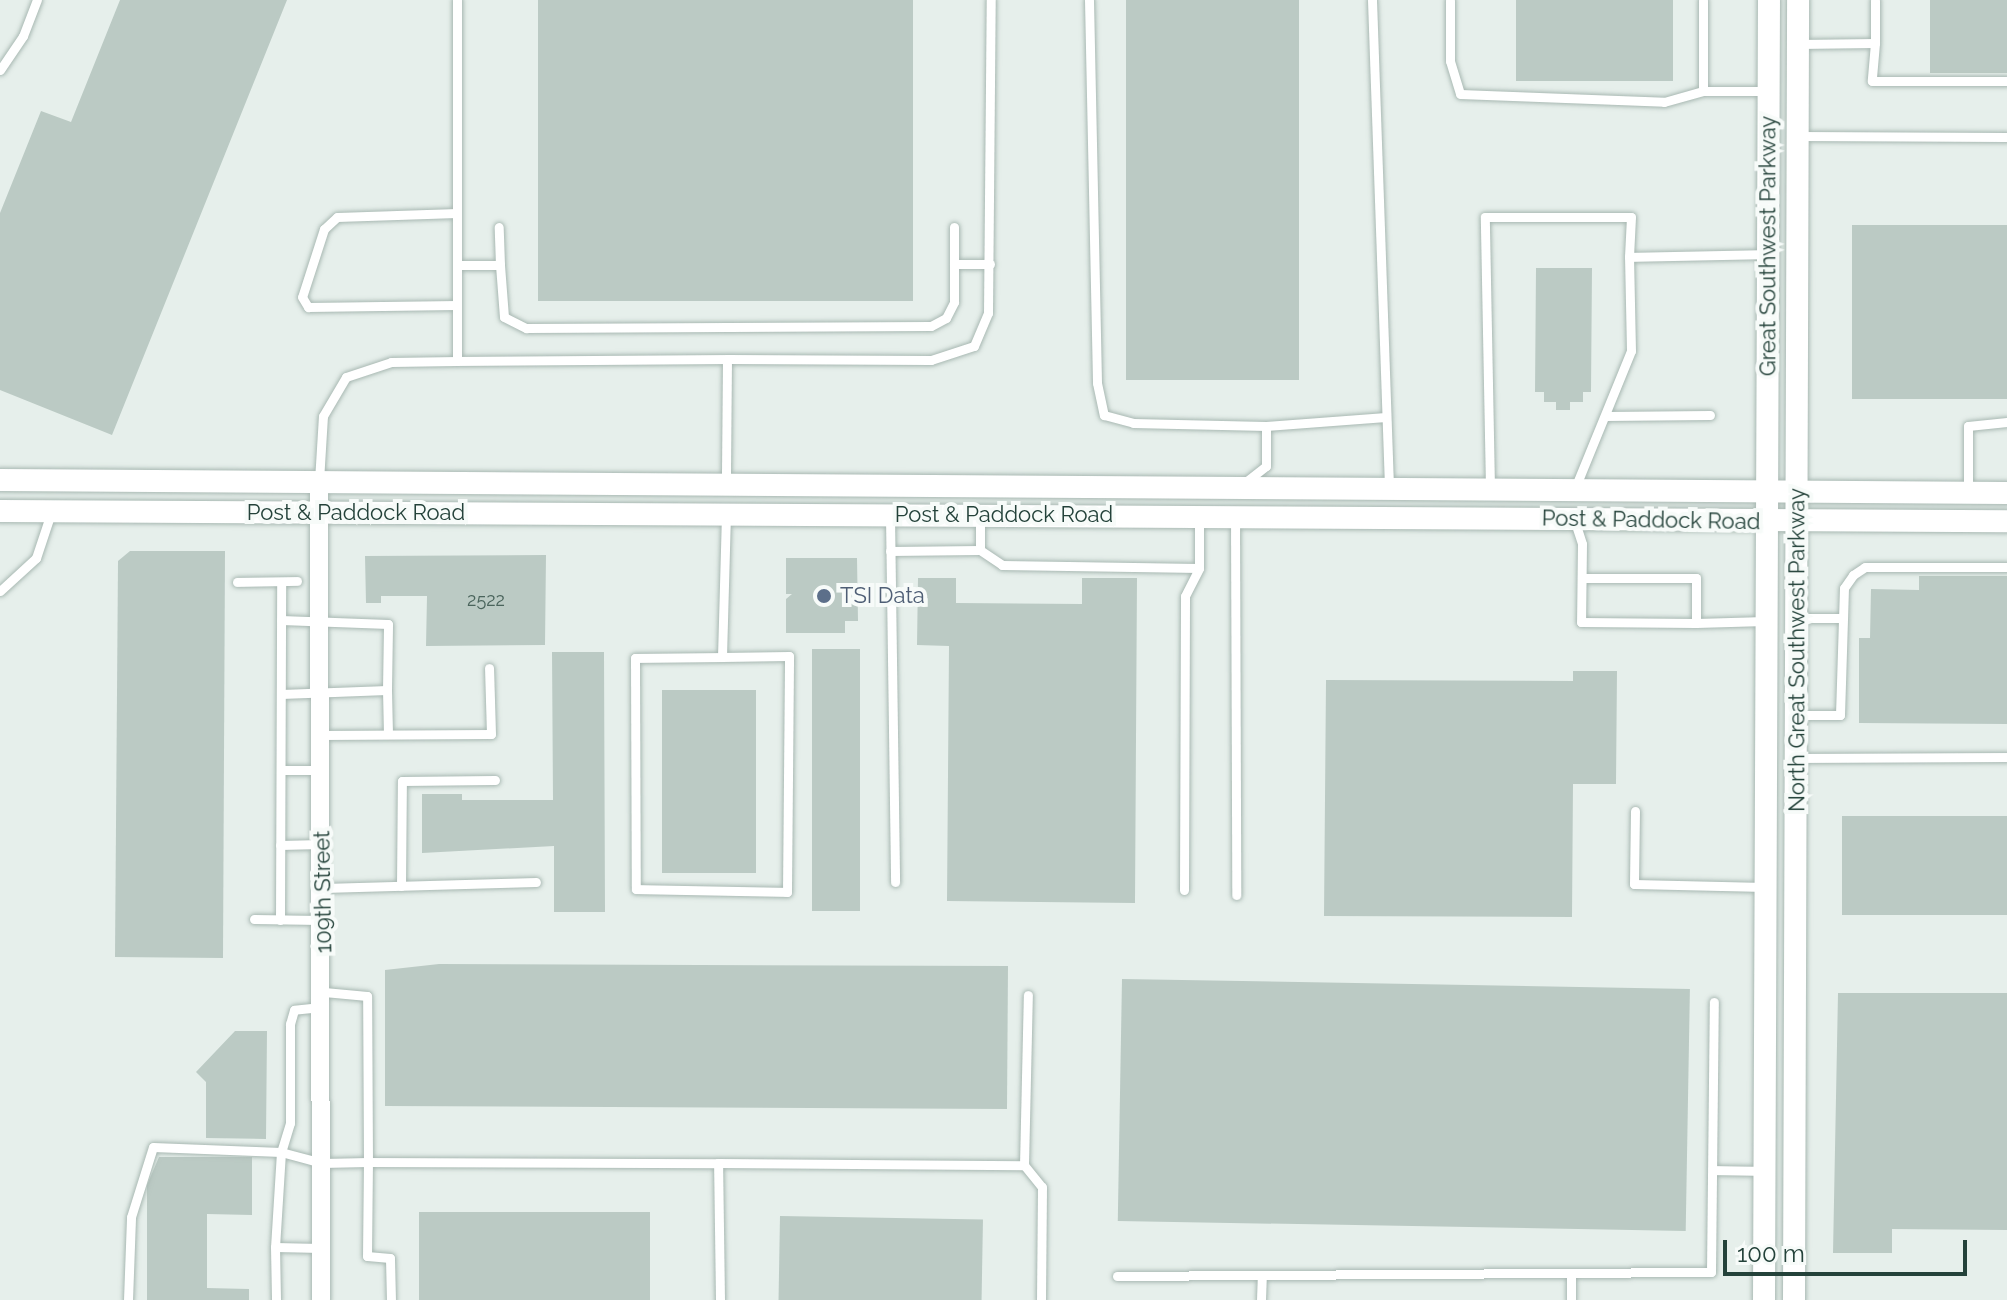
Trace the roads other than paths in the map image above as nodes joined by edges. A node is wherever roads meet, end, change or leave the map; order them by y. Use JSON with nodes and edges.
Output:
{"nodes":[{"id":1,"x":37,"y":0,"type":"edge"},
{"id":2,"x":457,"y":0,"type":"edge"},
{"id":3,"x":991,"y":0,"type":"edge"},
{"id":4,"x":1089,"y":0,"type":"edge"},
{"id":5,"x":1372,"y":0,"type":"edge"},
{"id":6,"x":1450,"y":0,"type":"edge"},
{"id":7,"x":1703,"y":0,"type":"edge"},
{"id":8,"x":1769,"y":0,"type":"edge"},
{"id":9,"x":1798,"y":0,"type":"edge"},
{"id":10,"x":1875,"y":0,"type":"edge"},
{"id":11,"x":1875,"y":43,"type":"junction"},
{"id":12,"x":1798,"y":44,"type":"junction"},
{"id":13,"x":0,"y":70,"type":"edge"},
{"id":14,"x":2007,"y":81,"type":"edge"},
{"id":15,"x":1703,"y":91,"type":"junction"},
{"id":16,"x":1768,"y":91,"type":"junction"},
{"id":17,"x":1797,"y":91,"type":"junction"},
{"id":18,"x":1797,"y":136,"type":"junction"},
{"id":19,"x":2007,"y":137,"type":"edge"},
{"id":20,"x":457,"y":213,"type":"junction"},
{"id":21,"x":499,"y":227,"type":"dead end"},
{"id":22,"x":954,"y":227,"type":"dead end"},
{"id":23,"x":1767,"y":254,"type":"junction"},
{"id":24,"x":1629,"y":257,"type":"junction"},
{"id":25,"x":954,"y":264,"type":"junction"},
{"id":26,"x":990,"y":264,"type":"junction"},
{"id":27,"x":457,"y":265,"type":"junction"},
{"id":28,"x":500,"y":265,"type":"junction"},
{"id":29,"x":457,"y":305,"type":"junction"},
{"id":30,"x":727,"y":359,"type":"junction"},
{"id":31,"x":457,"y":361,"type":"junction"},
{"id":32,"x":1710,"y":415,"type":"dead end"},
{"id":33,"x":1605,"y":416,"type":"junction"},
{"id":34,"x":1386,"y":417,"type":"junction"},
{"id":35,"x":2007,"y":422,"type":"edge"},
{"id":36,"x":1266,"y":426,"type":"junction"},
{"id":37,"x":0,"y":480,"type":"edge"},
{"id":38,"x":319,"y":484,"type":"junction"},
{"id":39,"x":726,"y":489,"type":"junction"},
{"id":40,"x":1235,"y":490,"type":"junction"},
{"id":41,"x":1389,"y":491,"type":"junction"},
{"id":42,"x":1490,"y":491,"type":"junction"},
{"id":43,"x":1574,"y":491,"type":"junction"},
{"id":44,"x":1768,"y":492,"type":"junction"},
{"id":45,"x":1798,"y":492,"type":"junction"},
{"id":46,"x":2007,"y":493,"type":"edge"},
{"id":47,"x":1968,"y":494,"type":"junction"},
{"id":48,"x":0,"y":511,"type":"edge"},
{"id":49,"x":51,"y":511,"type":"junction"},
{"id":50,"x":319,"y":513,"type":"junction"},
{"id":51,"x":1199,"y":514,"type":"junction"},
{"id":52,"x":1235,"y":514,"type":"junction"},
{"id":53,"x":980,"y":515,"type":"junction"},
{"id":54,"x":890,"y":516,"type":"junction"},
{"id":55,"x":726,"y":517,"type":"junction"},
{"id":56,"x":1574,"y":519,"type":"junction"},
{"id":57,"x":2007,"y":521,"type":"edge"},
{"id":58,"x":1767,"y":522,"type":"junction"},
{"id":59,"x":1798,"y":523,"type":"junction"},
{"id":60,"x":980,"y":550,"type":"junction"},
{"id":61,"x":890,"y":551,"type":"junction"},
{"id":62,"x":2007,"y":567,"type":"edge"},
{"id":63,"x":1199,"y":568,"type":"junction"},
{"id":64,"x":1582,"y":578,"type":"junction"},
{"id":65,"x":297,"y":581,"type":"dead end"},
{"id":66,"x":237,"y":582,"type":"dead end"},
{"id":67,"x":281,"y":582,"type":"junction"},
{"id":68,"x":0,"y":591,"type":"edge"},
{"id":69,"x":1797,"y":618,"type":"junction"},
{"id":70,"x":1843,"y":618,"type":"junction"},
{"id":71,"x":281,"y":620,"type":"junction"},
{"id":72,"x":1767,"y":621,"type":"junction"},
{"id":73,"x":320,"y":623,"type":"junction"},
{"id":74,"x":1696,"y":623,"type":"junction"},
{"id":75,"x":722,"y":657,"type":"junction"},
{"id":76,"x":489,"y":668,"type":"dead end"},
{"id":77,"x":321,"y":690,"type":"junction"},
{"id":78,"x":387,"y":690,"type":"junction"},
{"id":79,"x":281,"y":694,"type":"junction"},
{"id":80,"x":1797,"y":715,"type":"junction"},
{"id":81,"x":388,"y":734,"type":"junction"},
{"id":82,"x":322,"y":735,"type":"junction"},
{"id":83,"x":2007,"y":757,"type":"edge"},
{"id":84,"x":1797,"y":758,"type":"junction"},
{"id":85,"x":281,"y":770,"type":"junction"},
{"id":86,"x":322,"y":770,"type":"junction"},
{"id":87,"x":495,"y":780,"type":"dead end"},
{"id":88,"x":1635,"y":811,"type":"dead end"},
{"id":89,"x":323,"y":844,"type":"junction"},
{"id":90,"x":280,"y":845,"type":"junction"},
{"id":91,"x":536,"y":882,"type":"dead end"},
{"id":92,"x":895,"y":882,"type":"dead end"},
{"id":93,"x":401,"y":886,"type":"junction"},
{"id":94,"x":1765,"y":887,"type":"junction"},
{"id":95,"x":1797,"y":887,"type":"junction"},
{"id":96,"x":323,"y":888,"type":"junction"},
{"id":97,"x":1184,"y":890,"type":"dead end"},
{"id":98,"x":1236,"y":895,"type":"dead end"},
{"id":99,"x":254,"y":919,"type":"dead end"},
{"id":100,"x":280,"y":920,"type":"junction"},
{"id":101,"x":324,"y":920,"type":"junction"},
{"id":102,"x":1028,"y":995,"type":"dead end"},
{"id":103,"x":324,"y":999,"type":"junction"},
{"id":104,"x":1714,"y":1002,"type":"dead end"},
{"id":105,"x":281,"y":1152,"type":"junction"},
{"id":106,"x":368,"y":1162,"type":"junction"},
{"id":107,"x":322,"y":1163,"type":"junction"},
{"id":108,"x":718,"y":1163,"type":"junction"},
{"id":109,"x":1024,"y":1165,"type":"junction"},
{"id":110,"x":1713,"y":1170,"type":"junction"},
{"id":111,"x":1764,"y":1171,"type":"junction"},
{"id":112,"x":275,"y":1247,"type":"junction"},
{"id":113,"x":321,"y":1248,"type":"junction"},
{"id":114,"x":1571,"y":1274,"type":"junction"},
{"id":115,"x":1117,"y":1276,"type":"dead end"},
{"id":116,"x":1262,"y":1276,"type":"junction"},
{"id":117,"x":128,"y":1300,"type":"edge"},
{"id":118,"x":276,"y":1300,"type":"edge"},
{"id":119,"x":321,"y":1300,"type":"edge"},
{"id":120,"x":391,"y":1300,"type":"edge"},
{"id":121,"x":720,"y":1300,"type":"edge"},
{"id":122,"x":1041,"y":1300,"type":"edge"},
{"id":123,"x":1261,"y":1300,"type":"edge"},
{"id":124,"x":1571,"y":1300,"type":"edge"},
{"id":125,"x":1764,"y":1300,"type":"edge"},
{"id":126,"x":1794,"y":1300,"type":"edge"}],
"edges":[{"from":1,"to":13,"type":"lane"},
{"from":2,"to":20,"type":"lane"},
{"from":3,"to":26,"type":"lane"},
{"from":4,"to":36,"type":"lane"},
{"from":5,"to":34,"type":"lane"},
{"from":6,"to":15,"type":"lane"},
{"from":7,"to":15,"type":"lane"},
{"from":8,"to":16,"type":"street","name":"Great Southwest Parkway"},
{"from":9,"to":12,"type":"street","name":"North Great Southwest Parkway"},
{"from":10,"to":11,"type":"lane"},
{"from":11,"to":12,"type":"lane"},
{"from":11,"to":14,"type":"lane"},
{"from":12,"to":17,"type":"street","name":"North Great Southwest Parkway"},
{"from":15,"to":16,"type":"lane"},
{"from":16,"to":17,"type":"street"},
{"from":16,"to":23,"type":"street","name":"Great Southwest Parkway"},
{"from":17,"to":18,"type":"street","name":"North Great Southwest Parkway"},
{"from":18,"to":19,"type":"lane"},
{"from":18,"to":45,"type":"street","name":"North Great Southwest Parkway"},
{"from":20,"to":27,"type":"lane"},
{"from":20,"to":29,"type":"lane"},
{"from":21,"to":28,"type":"lane"},
{"from":22,"to":25,"type":"lane"},
{"from":23,"to":24,"type":"lane"},
{"from":23,"to":44,"type":"street","name":"Great Southwest Parkway"},
{"from":24,"to":33,"type":"lane"},
{"from":24,"to":42,"type":"lane"},
{"from":25,"to":26,"type":"lane"},
{"from":25,"to":28,"type":"lane"},
{"from":26,"to":30,"type":"lane"},
{"from":27,"to":28,"type":"lane"},
{"from":27,"to":29,"type":"lane"},
{"from":29,"to":31,"type":"lane"},
{"from":30,"to":31,"type":"lane"},
{"from":30,"to":39,"type":"lane"},
{"from":31,"to":38,"type":"lane"},
{"from":32,"to":33,"type":"lane"},
{"from":33,"to":43,"type":"lane"},
{"from":34,"to":36,"type":"lane"},
{"from":34,"to":41,"type":"lane"},
{"from":35,"to":47,"type":"lane"},
{"from":36,"to":40,"type":"lane"},
{"from":37,"to":38,"type":"street","name":"Post & Paddock Road"},
{"from":38,"to":39,"type":"street","name":"Post & Paddock Road"},
{"from":38,"to":50,"type":"street","name":"109th Street"},
{"from":39,"to":40,"type":"street","name":"Post & Paddock Road"},
{"from":39,"to":55,"type":"street"},
{"from":40,"to":41,"type":"street","name":"Post & Paddock Road"},
{"from":40,"to":52,"type":"street"},
{"from":41,"to":42,"type":"street","name":"Post & Paddock Road"},
{"from":42,"to":43,"type":"street","name":"Post & Paddock Road"},
{"from":43,"to":44,"type":"street","name":"Post & Paddock Road"},
{"from":43,"to":56,"type":"street"},
{"from":44,"to":45,"type":"street","name":"Post & Paddock Road"},
{"from":44,"to":58,"type":"street","name":"North Great Southwest Parkway"},
{"from":45,"to":47,"type":"street","name":"Post & Paddock Road"},
{"from":45,"to":59,"type":"street","name":"North Great Southwest Parkway"},
{"from":46,"to":47,"type":"street","name":"Post & Paddock Road"},
{"from":48,"to":49,"type":"street","name":"Post & Paddock Road"},
{"from":49,"to":50,"type":"street","name":"Post & Paddock Road"},
{"from":49,"to":68,"type":"lane"},
{"from":50,"to":55,"type":"street","name":"Post & Paddock Road"},
{"from":50,"to":73,"type":"street","name":"109th Street"},
{"from":51,"to":52,"type":"street","name":"Post & Paddock Road"},
{"from":51,"to":53,"type":"street","name":"Post & Paddock Road"},
{"from":51,"to":63,"type":"lane"},
{"from":52,"to":56,"type":"street","name":"Post & Paddock Road"},
{"from":52,"to":98,"type":"lane"},
{"from":53,"to":54,"type":"street","name":"Post & Paddock Road"},
{"from":53,"to":60,"type":"lane"},
{"from":54,"to":55,"type":"street","name":"Post & Paddock Road"},
{"from":54,"to":61,"type":"lane"},
{"from":55,"to":75,"type":"lane"},
{"from":56,"to":58,"type":"street","name":"Post & Paddock Road"},
{"from":56,"to":64,"type":"lane"},
{"from":57,"to":59,"type":"street","name":"Post & Paddock Road"},
{"from":58,"to":59,"type":"street","name":"Post & Paddock Road"},
{"from":58,"to":72,"type":"street","name":"North Great Southwest Parkway"},
{"from":59,"to":69,"type":"street","name":"North Great Southwest Parkway"},
{"from":60,"to":61,"type":"lane"},
{"from":60,"to":63,"type":"lane"},
{"from":61,"to":92,"type":"lane"},
{"from":62,"to":70,"type":"lane"},
{"from":63,"to":97,"type":"lane"},
{"from":64,"to":74,"type":"lane"},
{"from":64,"to":74,"type":"lane"},
{"from":65,"to":67,"type":"lane"},
{"from":66,"to":67,"type":"lane"},
{"from":67,"to":71,"type":"lane"},
{"from":69,"to":70,"type":"lane"},
{"from":69,"to":80,"type":"street","name":"North Great Southwest Parkway"},
{"from":70,"to":80,"type":"lane"},
{"from":71,"to":73,"type":"lane"},
{"from":71,"to":79,"type":"lane"},
{"from":72,"to":74,"type":"lane"},
{"from":72,"to":94,"type":"street","name":"North Great Southwest Parkway"},
{"from":73,"to":77,"type":"street","name":"109th Street"},
{"from":73,"to":78,"type":"lane"},
{"from":75,"to":75,"type":"lane"},
{"from":76,"to":81,"type":"lane"},
{"from":77,"to":78,"type":"lane"},
{"from":77,"to":79,"type":"lane"},
{"from":77,"to":82,"type":"street","name":"109th Street"},
{"from":78,"to":81,"type":"lane"},
{"from":79,"to":85,"type":"lane"},
{"from":80,"to":84,"type":"street","name":"North Great Southwest Parkway"},
{"from":81,"to":82,"type":"lane"},
{"from":82,"to":86,"type":"street","name":"109th Street"},
{"from":83,"to":84,"type":"lane"},
{"from":84,"to":95,"type":"street","name":"North Great Southwest Parkway"},
{"from":85,"to":86,"type":"lane"},
{"from":85,"to":90,"type":"lane"},
{"from":86,"to":89,"type":"street","name":"109th Street"},
{"from":87,"to":93,"type":"lane"},
{"from":88,"to":94,"type":"lane"},
{"from":89,"to":90,"type":"lane"},
{"from":89,"to":96,"type":"street","name":"109th Street"},
{"from":90,"to":100,"type":"lane"},
{"from":91,"to":93,"type":"lane"},
{"from":93,"to":96,"type":"lane"},
{"from":94,"to":95,"type":"street"},
{"from":94,"to":111,"type":"street","name":"North Great Southwest Parkway"},
{"from":95,"to":126,"type":"street","name":"North Great Southwest Parkway"},
{"from":96,"to":101,"type":"street","name":"109th Street"},
{"from":99,"to":100,"type":"lane"},
{"from":100,"to":101,"type":"lane"},
{"from":101,"to":103,"type":"street","name":"109th Street"},
{"from":102,"to":109,"type":"lane"},
{"from":103,"to":105,"type":"lane"},
{"from":103,"to":106,"type":"lane"},
{"from":103,"to":107,"type":"street","name":"109th Street"},
{"from":104,"to":110,"type":"lane"},
{"from":105,"to":107,"type":"lane"},
{"from":105,"to":112,"type":"lane"},
{"from":105,"to":117,"type":"lane"},
{"from":106,"to":107,"type":"lane"},
{"from":106,"to":108,"type":"lane"},
{"from":106,"to":120,"type":"lane"},
{"from":107,"to":113,"type":"street","name":"109th Street"},
{"from":108,"to":109,"type":"lane"},
{"from":108,"to":121,"type":"lane"},
{"from":109,"to":122,"type":"lane"},
{"from":110,"to":111,"type":"lane"},
{"from":110,"to":114,"type":"lane"},
{"from":111,"to":125,"type":"street","name":"North Great Southwest Parkway"},
{"from":112,"to":113,"type":"lane"},
{"from":112,"to":118,"type":"lane"},
{"from":113,"to":119,"type":"street","name":"109th Street"},
{"from":114,"to":116,"type":"lane"},
{"from":114,"to":124,"type":"lane"},
{"from":115,"to":116,"type":"lane"},
{"from":116,"to":123,"type":"lane"}]}
